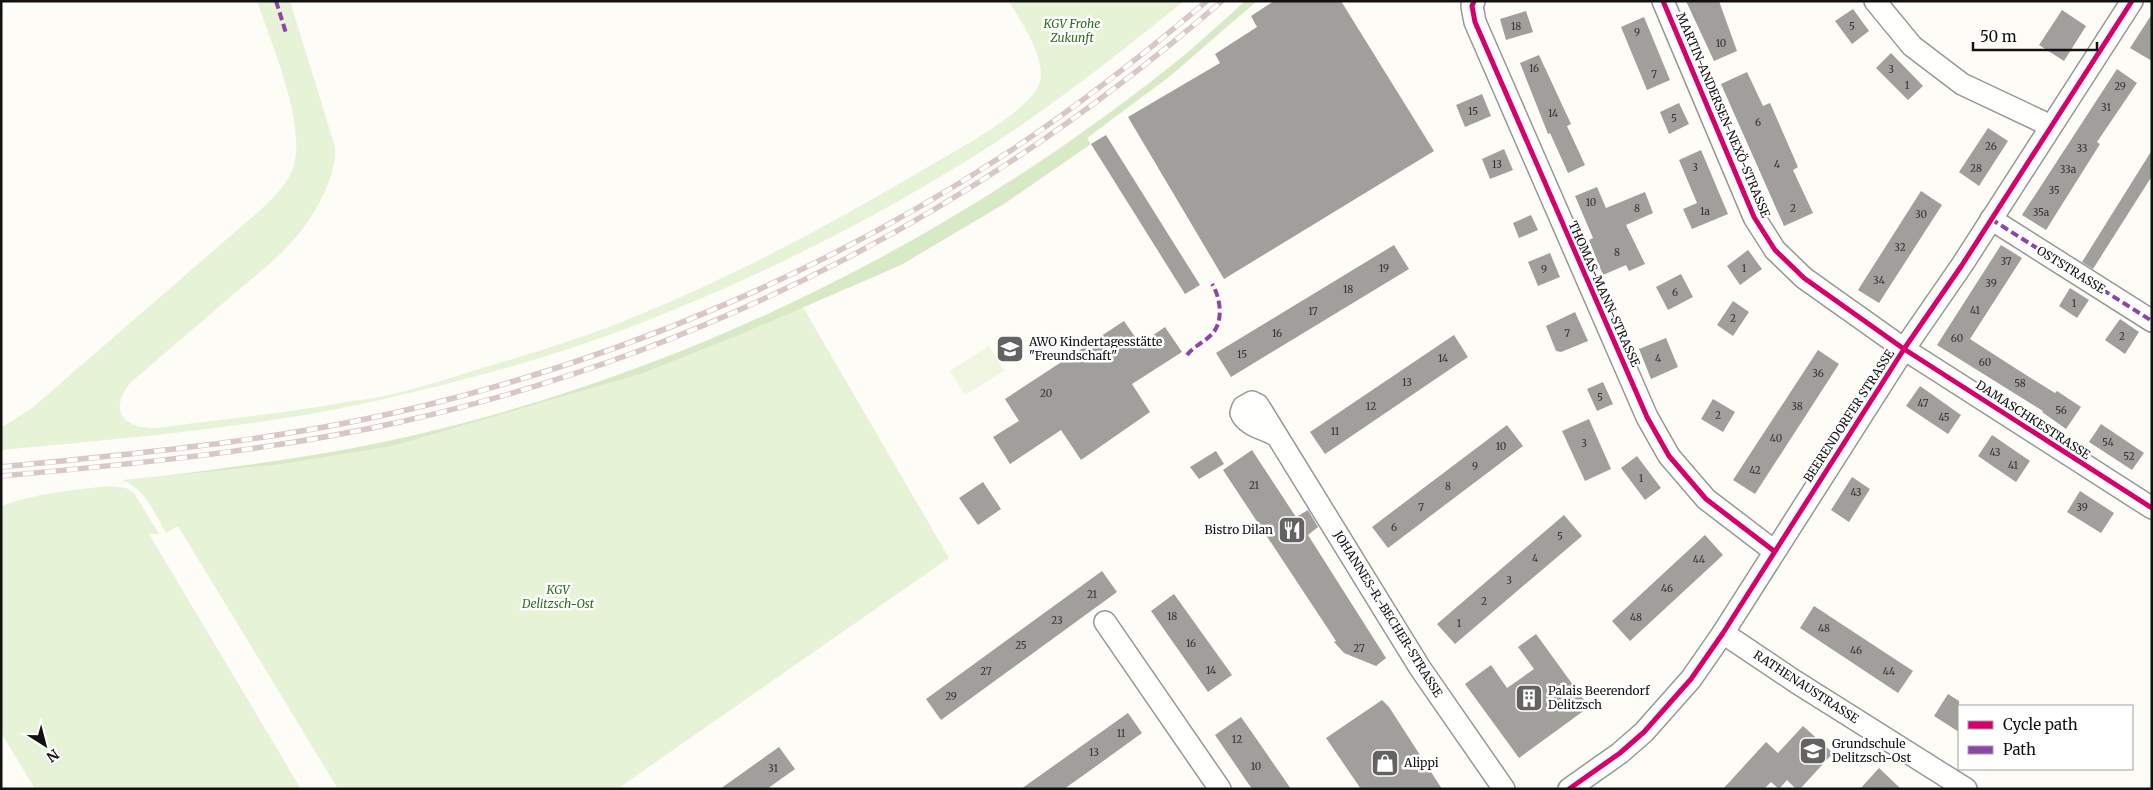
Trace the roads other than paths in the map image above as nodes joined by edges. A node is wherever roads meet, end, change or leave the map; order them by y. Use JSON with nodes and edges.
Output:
{"nodes":[{"id":1,"x":1663,"y":1,"type":"edge"},
{"id":2,"x":1875,"y":1,"type":"edge"},
{"id":3,"x":2132,"y":1,"type":"edge"},
{"id":4,"x":1473,"y":4,"type":"edge"},
{"id":5,"x":2051,"y":126,"type":"junction"},
{"id":6,"x":1991,"y":219,"type":"junction"},
{"id":7,"x":2152,"y":321,"type":"edge"},
{"id":8,"x":1904,"y":349,"type":"junction"},
{"id":9,"x":1277,"y":436,"type":"dead end"},
{"id":10,"x":2152,"y":508,"type":"edge"},
{"id":11,"x":1774,"y":551,"type":"junction"},
{"id":12,"x":1105,"y":622,"type":"dead end"},
{"id":13,"x":1723,"y":632,"type":"junction"},
{"id":14,"x":1220,"y":789,"type":"edge"},
{"id":15,"x":1504,"y":789,"type":"edge"},
{"id":16,"x":1569,"y":789,"type":"edge"},
{"id":17,"x":1966,"y":789,"type":"edge"}],
"edges":[{"from":1,"to":8,"type":"street","name":"MARTIN-ANDERSEN-NEXÖ-STRASSE"},
{"from":2,"to":5,"type":"street"},
{"from":3,"to":5,"type":"street","name":"BEERENDORFER STRASSE"},
{"from":4,"to":11,"type":"street","name":"THOMAS-MANN-STRASSE"},
{"from":5,"to":6,"type":"street","name":"BEERENDORFER STRASSE"},
{"from":6,"to":7,"type":"street","name":"OSTSTRASSE"},
{"from":6,"to":8,"type":"street","name":"BEERENDORFER STRASSE"},
{"from":8,"to":10,"type":"street","name":"DAMASCHKESTRASSE"},
{"from":8,"to":11,"type":"street","name":"BEERENDORFER STRASSE"},
{"from":9,"to":15,"type":"street","name":"JOHANNES-R.-BECHER-STRASSE"},
{"from":11,"to":13,"type":"street","name":"BEERENDORFER STRASSE"},
{"from":12,"to":14,"type":"street"},
{"from":13,"to":16,"type":"street","name":"BEERENDORFER STRASSE"},
{"from":13,"to":17,"type":"street","name":"RATHENAUSTRASSE"}]}
